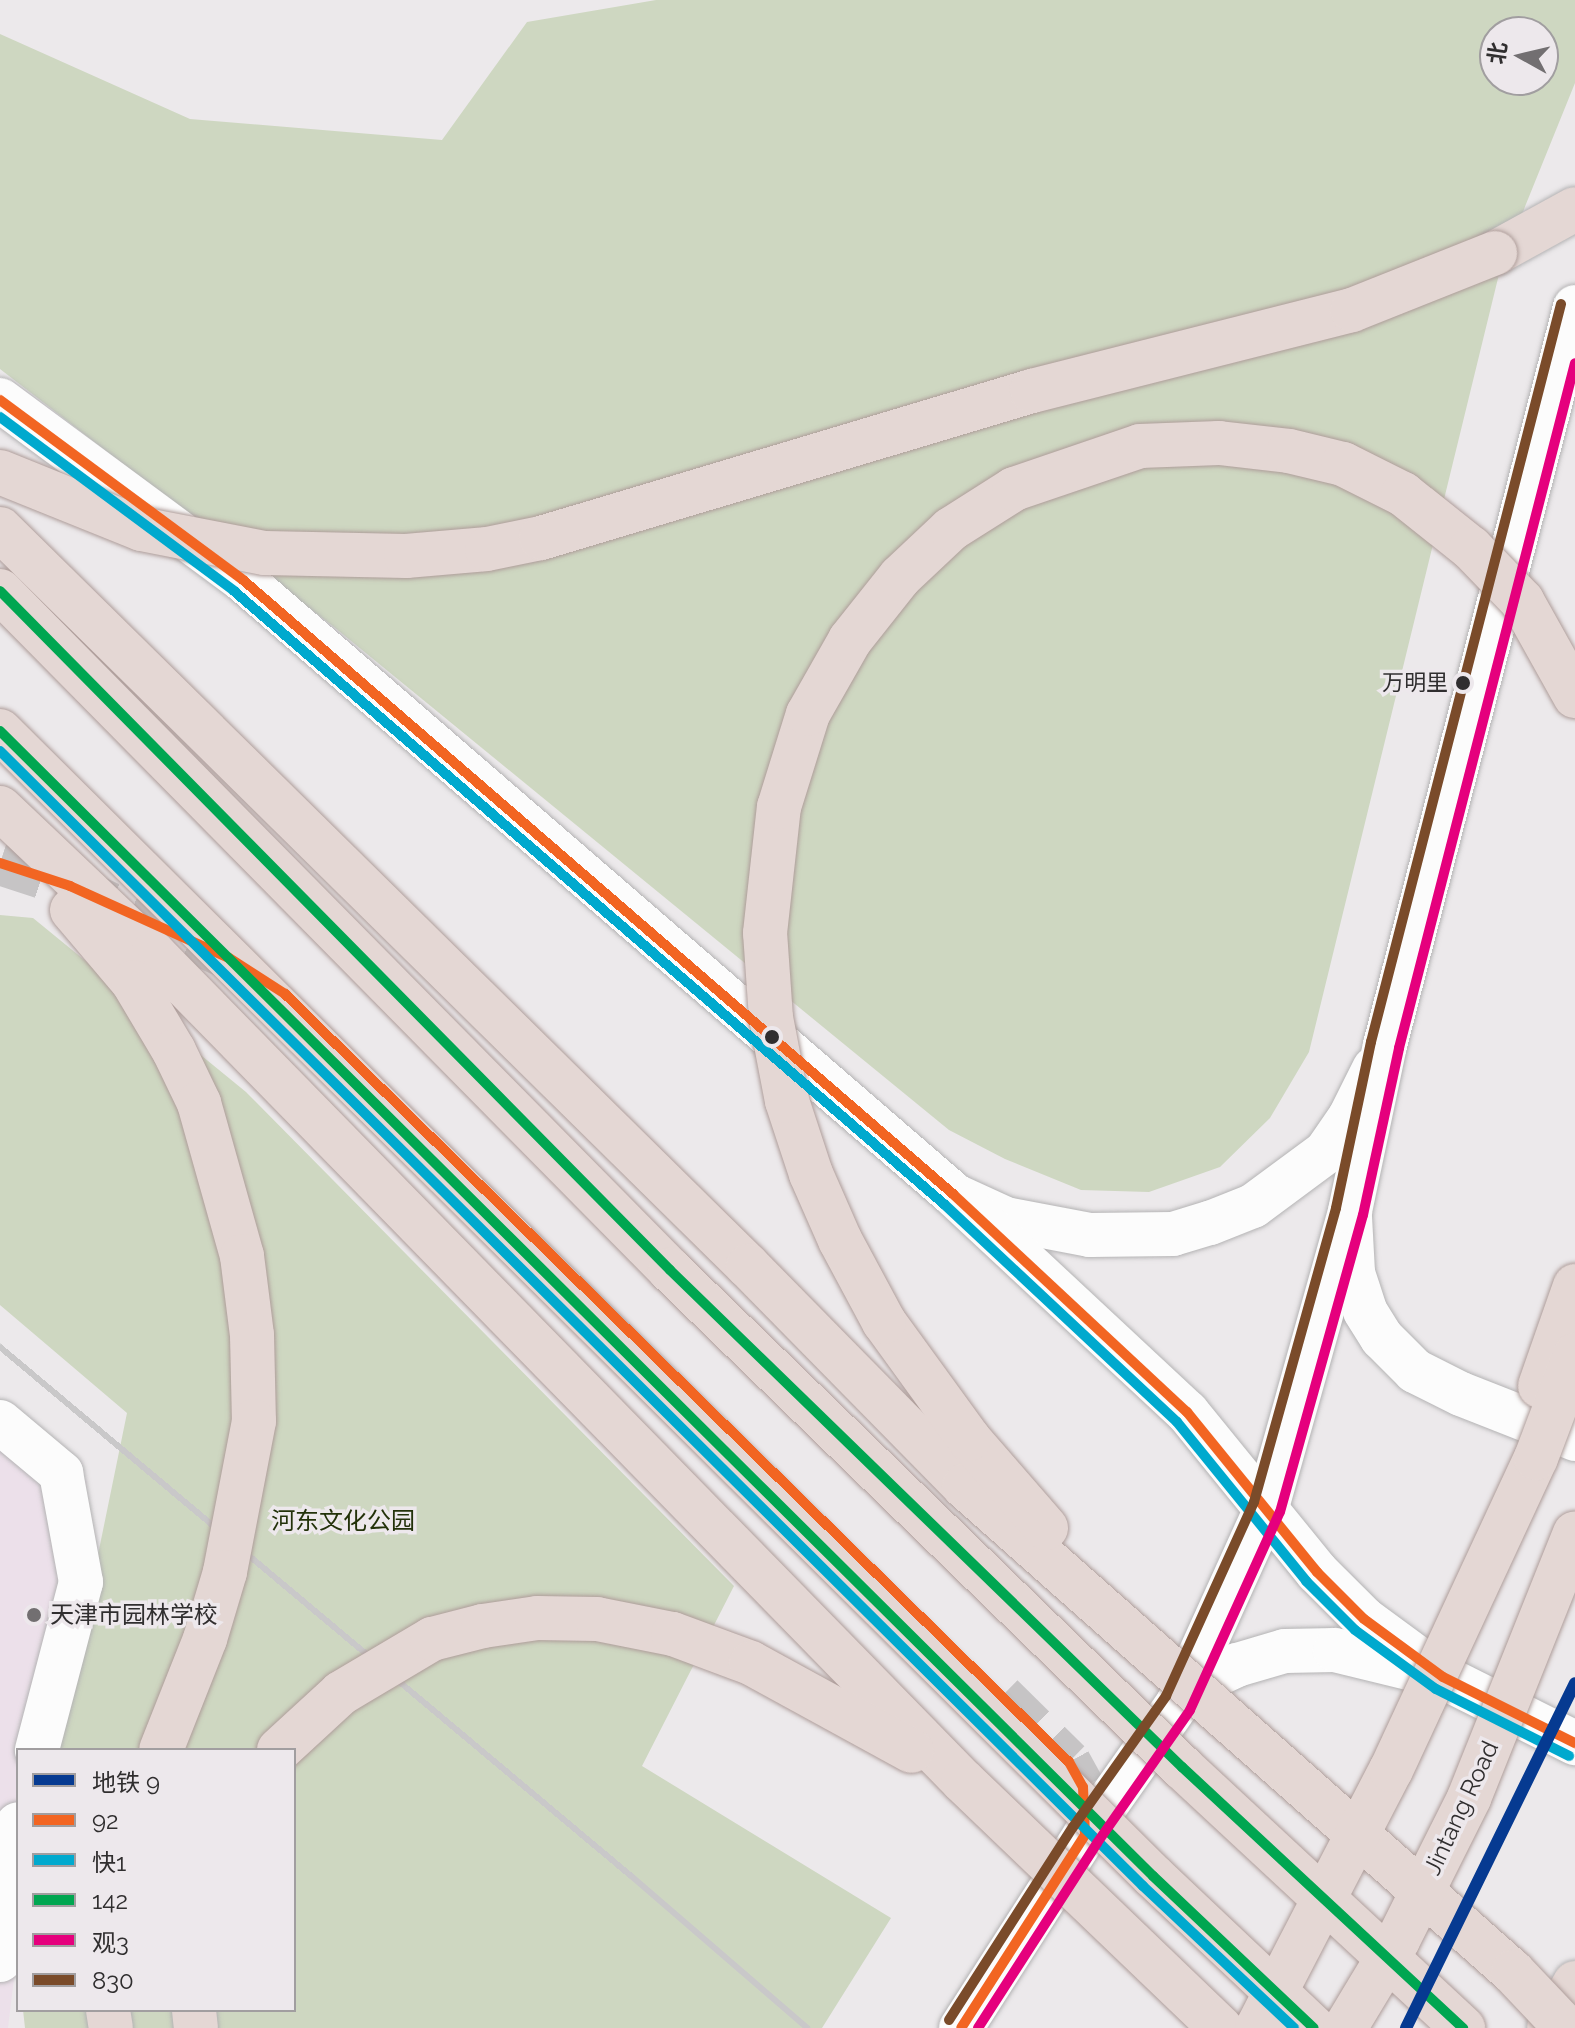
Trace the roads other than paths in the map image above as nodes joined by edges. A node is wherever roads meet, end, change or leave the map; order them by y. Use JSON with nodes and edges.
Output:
{"nodes":[{"id":1,"x":1575,"y":209,"type":"edge"},
{"id":2,"x":1575,"y":307,"type":"edge"},
{"id":3,"x":0,"y":400,"type":"edge"},
{"id":4,"x":0,"y":472,"type":"edge"},
{"id":5,"x":0,"y":529,"type":"edge"},
{"id":6,"x":0,"y":591,"type":"edge"},
{"id":7,"x":1575,"y":696,"type":"edge"},
{"id":8,"x":0,"y":731,"type":"edge"},
{"id":9,"x":0,"y":808,"type":"edge"},
{"id":10,"x":0,"y":827,"type":"edge"},
{"id":11,"x":1385,"y":1045,"type":"junction"},
{"id":12,"x":953,"y":1194,"type":"junction"},
{"id":13,"x":1350,"y":1211,"type":"junction"},
{"id":14,"x":1575,"y":1286,"type":"edge"},
{"id":15,"x":1575,"y":1355,"type":"edge"},
{"id":16,"x":0,"y":1422,"type":"edge"},
{"id":17,"x":1575,"y":1439,"type":"edge"},
{"id":18,"x":1267,"y":1507,"type":"junction"},
{"id":19,"x":1575,"y":1533,"type":"edge"},
{"id":20,"x":1485,"y":1560,"type":"junction"},
{"id":21,"x":1443,"y":1677,"type":"junction"},
{"id":22,"x":1171,"y":1685,"type":"junction"},
{"id":23,"x":1575,"y":1743,"type":"edge"},
{"id":24,"x":38,"y":1748,"type":"edge"},
{"id":25,"x":162,"y":1748,"type":"edge"},
{"id":26,"x":281,"y":1748,"type":"edge"},
{"id":27,"x":963,"y":1781,"type":"junction"},
{"id":28,"x":16,"y":1831,"type":"edge"},
{"id":29,"x":1308,"y":1934,"type":"junction"},
{"id":30,"x":0,"y":1960,"type":"edge"},
{"id":31,"x":1575,"y":1983,"type":"edge"},
{"id":32,"x":961,"y":2028,"type":"edge"},
{"id":33,"x":1221,"y":2028,"type":"edge"},
{"id":34,"x":1232,"y":2028,"type":"edge"},
{"id":35,"x":1257,"y":2028,"type":"edge"},
{"id":36,"x":1314,"y":2028,"type":"edge"},
{"id":37,"x":1345,"y":2028,"type":"edge"},
{"id":38,"x":1463,"y":2028,"type":"edge"},
{"id":39,"x":1549,"y":2028,"type":"edge"},
{"id":40,"x":1566,"y":2028,"type":"edge"}],
"edges":[{"from":1,"to":4,"type":"highway","bridge":true},
{"from":2,"to":11,"type":"street"},
{"from":3,"to":12,"type":"street"},
{"from":5,"to":22,"type":"highway","bridge":true},
{"from":6,"to":38,"type":"highway","bridge":true},
{"from":7,"to":22,"type":"highway","bridge":true},
{"from":8,"to":36,"type":"highway","bridge":true},
{"from":9,"to":27,"type":"highway","bridge":true},
{"from":10,"to":25,"type":"highway","bridge":true},
{"from":11,"to":12,"type":"street"},
{"from":11,"to":13,"type":"street"},
{"from":12,"to":18,"type":"street"},
{"from":13,"to":17,"type":"street"},
{"from":13,"to":18,"type":"street"},
{"from":14,"to":20,"type":"highway","bridge":true},
{"from":15,"to":20,"type":"highway","bridge":true},
{"from":16,"to":24,"type":"street"},
{"from":18,"to":21,"type":"street"},
{"from":18,"to":22,"type":"street"},
{"from":19,"to":37,"type":"highway","name":"Jintang Road","bridge":true},
{"from":20,"to":29,"type":"highway","bridge":true},
{"from":21,"to":22,"type":"street"},
{"from":21,"to":23,"type":"street"},
{"from":22,"to":32,"type":"street"},
{"from":22,"to":40,"type":"highway","bridge":true},
{"from":26,"to":27,"type":"highway","bridge":true},
{"from":27,"to":33,"type":"highway","bridge":true},
{"from":28,"to":30,"type":"street"},
{"from":29,"to":34,"type":"highway","bridge":true},
{"from":29,"to":35,"type":"highway","bridge":true},
{"from":31,"to":39,"type":"highway"}]}
